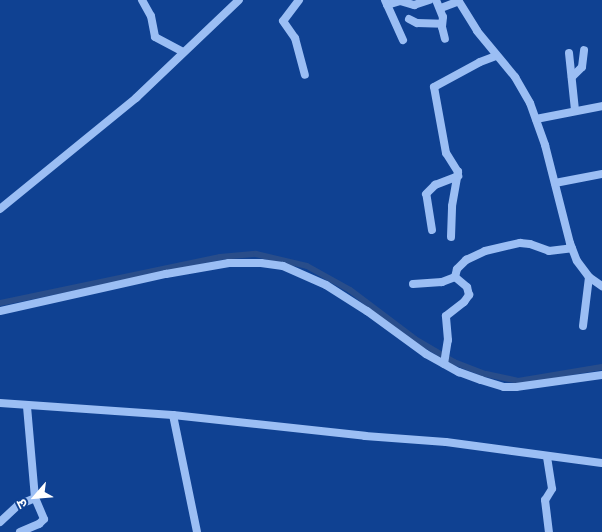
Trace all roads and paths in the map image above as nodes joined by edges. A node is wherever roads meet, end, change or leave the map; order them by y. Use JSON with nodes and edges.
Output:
{"nodes":[{"id":1,"x":142,"y":0,"type":"edge"},
{"id":2,"x":239,"y":0,"type":"edge"},
{"id":3,"x":299,"y":0,"type":"edge"},
{"id":4,"x":429,"y":0,"type":"edge"},
{"id":5,"x":436,"y":0,"type":"edge"},
{"id":6,"x":459,"y":0,"type":"edge"},
{"id":7,"x":386,"y":2,"type":"edge"},
{"id":8,"x":441,"y":8,"type":"junction"},
{"id":9,"x":409,"y":18,"type":"dead end"},
{"id":10,"x":442,"y":24,"type":"junction"},
{"id":11,"x":445,"y":39,"type":"dead end"},
{"id":12,"x":403,"y":40,"type":"dead end"},
{"id":13,"x":584,"y":50,"type":"dead end"},
{"id":14,"x":183,"y":52,"type":"junction"},
{"id":15,"x":569,"y":53,"type":"dead end"},
{"id":16,"x":496,"y":56,"type":"junction"},
{"id":17,"x":305,"y":75,"type":"dead end"},
{"id":18,"x":572,"y":77,"type":"junction"},
{"id":19,"x":602,"y":106,"type":"edge"},
{"id":20,"x":576,"y":110,"type":"junction"},
{"id":21,"x":536,"y":119,"type":"junction"},
{"id":22,"x":602,"y":174,"type":"edge"},
{"id":23,"x":458,"y":176,"type":"junction"},
{"id":24,"x":555,"y":183,"type":"junction"},
{"id":25,"x":0,"y":209,"type":"edge"},
{"id":26,"x":432,"y":230,"type":"dead end"},
{"id":27,"x":451,"y":238,"type":"dead end"},
{"id":28,"x":572,"y":248,"type":"junction"},
{"id":29,"x":455,"y":276,"type":"junction"},
{"id":30,"x":589,"y":277,"type":"junction"},
{"id":31,"x":413,"y":284,"type":"dead end"},
{"id":32,"x":602,"y":286,"type":"edge"},
{"id":33,"x":4,"y":311,"type":"edge"},
{"id":34,"x":583,"y":326,"type":"dead end"},
{"id":35,"x":444,"y":363,"type":"junction"},
{"id":36,"x":602,"y":375,"type":"edge"},
{"id":37,"x":0,"y":403,"type":"edge"},
{"id":38,"x":30,"y":406,"type":"junction"},
{"id":39,"x":173,"y":415,"type":"junction"},
{"id":40,"x":547,"y":457,"type":"junction"},
{"id":41,"x":602,"y":463,"type":"edge"},
{"id":42,"x":35,"y":498,"type":"junction"},
{"id":43,"x":0,"y":522,"type":"edge"},
{"id":44,"x":20,"y":532,"type":"edge"},
{"id":45,"x":197,"y":532,"type":"edge"},
{"id":46,"x":550,"y":532,"type":"edge"}],
"edges":[{"from":1,"to":14,"type":"street"},
{"from":2,"to":14,"type":"street"},
{"from":3,"to":17,"type":"street"},
{"from":4,"to":7,"type":"street"},
{"from":5,"to":8,"type":"street"},
{"from":6,"to":8,"type":"street"},
{"from":6,"to":16,"type":"street"},
{"from":7,"to":12,"type":"street"},
{"from":8,"to":10,"type":"street"},
{"from":9,"to":10,"type":"street"},
{"from":10,"to":11,"type":"street"},
{"from":13,"to":18,"type":"street"},
{"from":14,"to":25,"type":"street"},
{"from":15,"to":18,"type":"street"},
{"from":16,"to":21,"type":"street"},
{"from":16,"to":23,"type":"street"},
{"from":18,"to":20,"type":"street"},
{"from":19,"to":20,"type":"street"},
{"from":20,"to":21,"type":"street"},
{"from":21,"to":24,"type":"street"},
{"from":22,"to":24,"type":"street"},
{"from":23,"to":26,"type":"street"},
{"from":23,"to":27,"type":"street"},
{"from":24,"to":28,"type":"street"},
{"from":28,"to":29,"type":"street"},
{"from":28,"to":30,"type":"street"},
{"from":29,"to":31,"type":"street"},
{"from":29,"to":35,"type":"street"},
{"from":30,"to":32,"type":"street"},
{"from":30,"to":34,"type":"street"},
{"from":33,"to":35,"type":"street"},
{"from":35,"to":36,"type":"street"},
{"from":37,"to":38,"type":"street"},
{"from":38,"to":39,"type":"street"},
{"from":38,"to":42,"type":"street"},
{"from":39,"to":40,"type":"street"},
{"from":39,"to":45,"type":"street"},
{"from":40,"to":41,"type":"street"},
{"from":40,"to":46,"type":"street"},
{"from":42,"to":43,"type":"street"},
{"from":42,"to":44,"type":"street"}]}
